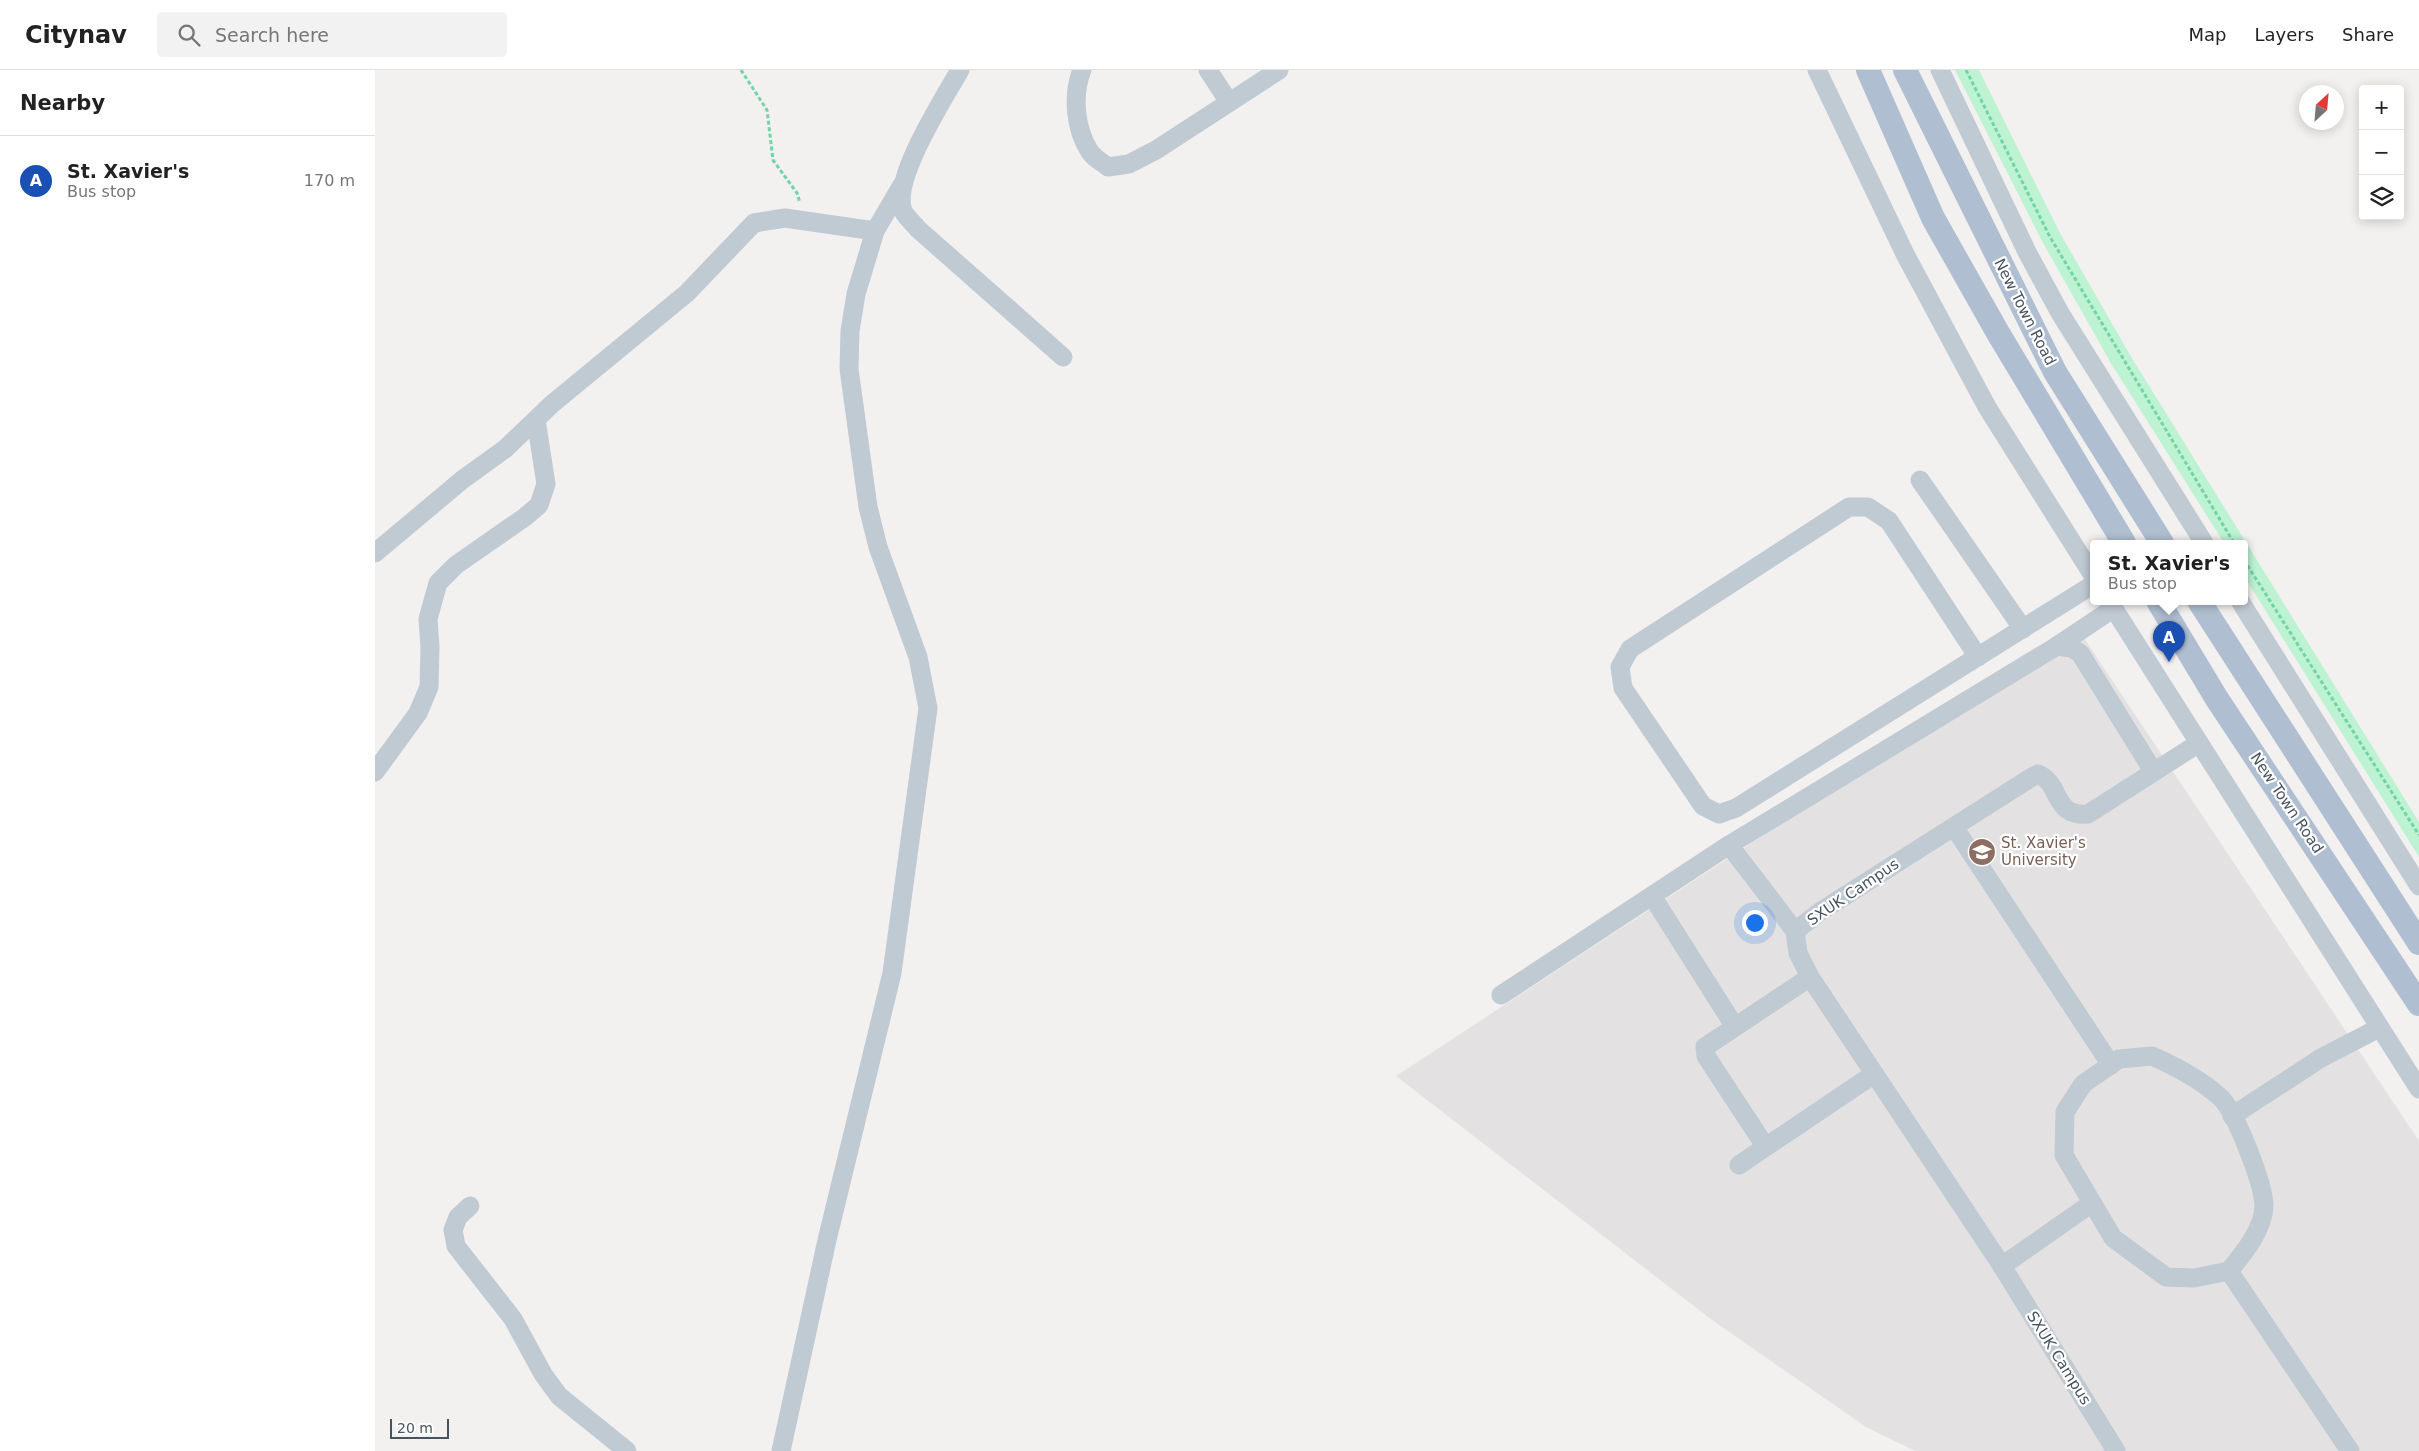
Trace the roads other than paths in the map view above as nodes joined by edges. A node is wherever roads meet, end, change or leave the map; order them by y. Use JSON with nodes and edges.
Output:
{"nodes":[{"id":1,"x":960,"y":70,"type":"edge"},
{"id":2,"x":1082,"y":70,"type":"edge"},
{"id":3,"x":1208,"y":70,"type":"edge"},
{"id":4,"x":1279,"y":70,"type":"edge"},
{"id":5,"x":1817,"y":70,"type":"edge"},
{"id":6,"x":1868,"y":70,"type":"edge"},
{"id":7,"x":1905,"y":70,"type":"edge"},
{"id":8,"x":1940,"y":70,"type":"edge"},
{"id":9,"x":1229,"y":102,"type":"junction"},
{"id":10,"x":902,"y":185,"type":"junction"},
{"id":11,"x":875,"y":232,"type":"junction"},
{"id":12,"x":1063,"y":358,"type":"dead end"},
{"id":13,"x":536,"y":420,"type":"junction"},
{"id":14,"x":1920,"y":480,"type":"dead end"},
{"id":15,"x":2122,"y":540,"type":"edge"},
{"id":16,"x":2160,"y":540,"type":"edge"},
{"id":17,"x":2203,"y":540,"type":"edge"},
{"id":18,"x":375,"y":553,"type":"edge"},
{"id":19,"x":2090,"y":571,"type":"edge"},
{"id":20,"x":2090,"y":587,"type":"edge"},
{"id":21,"x":2112,"y":605,"type":"edge"},
{"id":22,"x":2160,"y":605,"type":"edge"},
{"id":23,"x":2202,"y":605,"type":"edge"},
{"id":24,"x":2244,"y":605,"type":"edge"},
{"id":25,"x":2023,"y":629,"type":"junction"},
{"id":26,"x":2057,"y":646,"type":"junction"},
{"id":27,"x":1978,"y":658,"type":"junction"},
{"id":28,"x":2199,"y":743,"type":"junction"},
{"id":29,"x":2153,"y":771,"type":"junction"},
{"id":30,"x":375,"y":772,"type":"edge"},
{"id":31,"x":1953,"y":827,"type":"junction"},
{"id":32,"x":1729,"y":845,"type":"junction"},
{"id":33,"x":2418,"y":884,"type":"edge"},
{"id":34,"x":1652,"y":896,"type":"junction"},
{"id":35,"x":1795,"y":931,"type":"junction"},
{"id":36,"x":2419,"y":943,"type":"edge"},
{"id":37,"x":1810,"y":977,"type":"junction"},
{"id":38,"x":1501,"y":995,"type":"dead end"},
{"id":39,"x":2419,"y":1004,"type":"edge"},
{"id":40,"x":1735,"y":1027,"type":"junction"},
{"id":41,"x":2379,"y":1028,"type":"junction"},
{"id":42,"x":2111,"y":1065,"type":"junction"},
{"id":43,"x":1874,"y":1074,"type":"junction"},
{"id":44,"x":2419,"y":1089,"type":"edge"},
{"id":45,"x":2232,"y":1116,"type":"junction"},
{"id":46,"x":1765,"y":1146,"type":"junction"},
{"id":47,"x":1739,"y":1165,"type":"dead end"},
{"id":48,"x":2092,"y":1203,"type":"junction"},
{"id":49,"x":471,"y":1206,"type":"dead end"},
{"id":50,"x":2002,"y":1266,"type":"junction"},
{"id":51,"x":2229,"y":1271,"type":"junction"},
{"id":52,"x":627,"y":1451,"type":"edge"},
{"id":53,"x":781,"y":1451,"type":"edge"},
{"id":54,"x":2116,"y":1451,"type":"edge"},
{"id":55,"x":2349,"y":1451,"type":"edge"}],
"edges":[{"from":1,"to":10,"type":"street"},
{"from":2,"to":9,"type":"street"},
{"from":3,"to":9,"type":"street"},
{"from":4,"to":9,"type":"street"},
{"from":5,"to":19,"type":"street"},
{"from":6,"to":15,"type":"main road","name":"New Town Road"},
{"from":7,"to":16,"type":"main road","name":"New Town Road"},
{"from":8,"to":17,"type":"street"},
{"from":10,"to":11,"type":"street"},
{"from":10,"to":12,"type":"street"},
{"from":11,"to":13,"type":"street"},
{"from":11,"to":53,"type":"street"},
{"from":13,"to":18,"type":"street"},
{"from":13,"to":30,"type":"street"},
{"from":14,"to":25,"type":"street"},
{"from":20,"to":25,"type":"street"},
{"from":21,"to":26,"type":"street"},
{"from":21,"to":28,"type":"street"},
{"from":22,"to":39,"type":"main road","name":"New Town Road"},
{"from":23,"to":36,"type":"main road"},
{"from":24,"to":33,"type":"street"},
{"from":25,"to":27,"type":"street"},
{"from":26,"to":29,"type":"street"},
{"from":26,"to":32,"type":"street"},
{"from":27,"to":27,"type":"street"},
{"from":28,"to":29,"type":"street"},
{"from":28,"to":41,"type":"street"},
{"from":29,"to":31,"type":"street","name":"SXUK Campus"},
{"from":31,"to":35,"type":"street","name":"SXUK Campus"},
{"from":31,"to":42,"type":"street"},
{"from":32,"to":34,"type":"street"},
{"from":32,"to":35,"type":"street"},
{"from":34,"to":38,"type":"street"},
{"from":34,"to":40,"type":"street"},
{"from":35,"to":37,"type":"street","name":"SXUK Campus"},
{"from":37,"to":40,"type":"street"},
{"from":37,"to":43,"type":"street","name":"SXUK Campus"},
{"from":40,"to":46,"type":"street"},
{"from":41,"to":44,"type":"street"},
{"from":41,"to":45,"type":"street"},
{"from":42,"to":45,"type":"street"},
{"from":42,"to":48,"type":"street"},
{"from":43,"to":46,"type":"street"},
{"from":43,"to":50,"type":"street","name":"SXUK Campus"},
{"from":45,"to":51,"type":"street"},
{"from":46,"to":47,"type":"street"},
{"from":48,"to":50,"type":"street"},
{"from":48,"to":51,"type":"street"},
{"from":49,"to":52,"type":"street"},
{"from":50,"to":54,"type":"street","name":"SXUK Campus"},
{"from":51,"to":55,"type":"street"}]}
